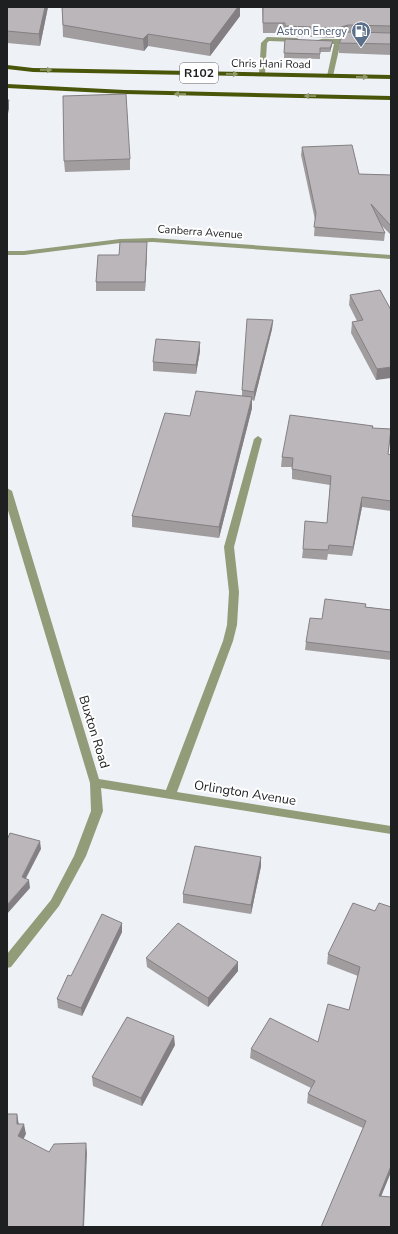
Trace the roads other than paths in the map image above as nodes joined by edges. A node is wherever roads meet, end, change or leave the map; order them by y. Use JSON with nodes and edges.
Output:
{"nodes":[{"id":1,"x":347,"y":39,"type":"edge"},
{"id":2,"x":339,"y":42,"type":"junction"},
{"id":3,"x":7,"y":66,"type":"edge"},
{"id":4,"x":262,"y":74,"type":"junction"},
{"id":5,"x":330,"y":76,"type":"junction"},
{"id":6,"x":391,"y":77,"type":"edge"},
{"id":7,"x":7,"y":86,"type":"edge"},
{"id":8,"x":391,"y":98,"type":"edge"},
{"id":9,"x":7,"y":254,"type":"edge"},
{"id":10,"x":391,"y":256,"type":"edge"},
{"id":11,"x":258,"y":439,"type":"dead end"},
{"id":12,"x":7,"y":491,"type":"edge"},
{"id":13,"x":95,"y":783,"type":"junction"},
{"id":14,"x":170,"y":795,"type":"junction"},
{"id":15,"x":391,"y":830,"type":"edge"},
{"id":16,"x":7,"y":963,"type":"edge"}],
"edges":[{"from":1,"to":2,"type":"street"},
{"from":2,"to":4,"type":"street"},
{"from":2,"to":5,"type":"street"},
{"from":3,"to":4,"type":"main road","name":"Chris Hani Road","number":"R102","one_way":true},
{"from":4,"to":5,"type":"main road","name":"Chris Hani Road","number":"R102"},
{"from":5,"to":6,"type":"main road","name":"Chris Hani Road","number":"R102","one_way":true},
{"from":8,"to":7,"type":"main road","number":"R102","one_way":true},
{"from":9,"to":10,"type":"street","name":"Canberra Avenue"},
{"from":11,"to":14,"type":"street"},
{"from":12,"to":13,"type":"street","name":"Buxton Road"},
{"from":13,"to":14,"type":"street","name":"Orlington Avenue"},
{"from":13,"to":16,"type":"street","name":"Buxton Road"},
{"from":14,"to":15,"type":"street","name":"Orlington Avenue"}]}
